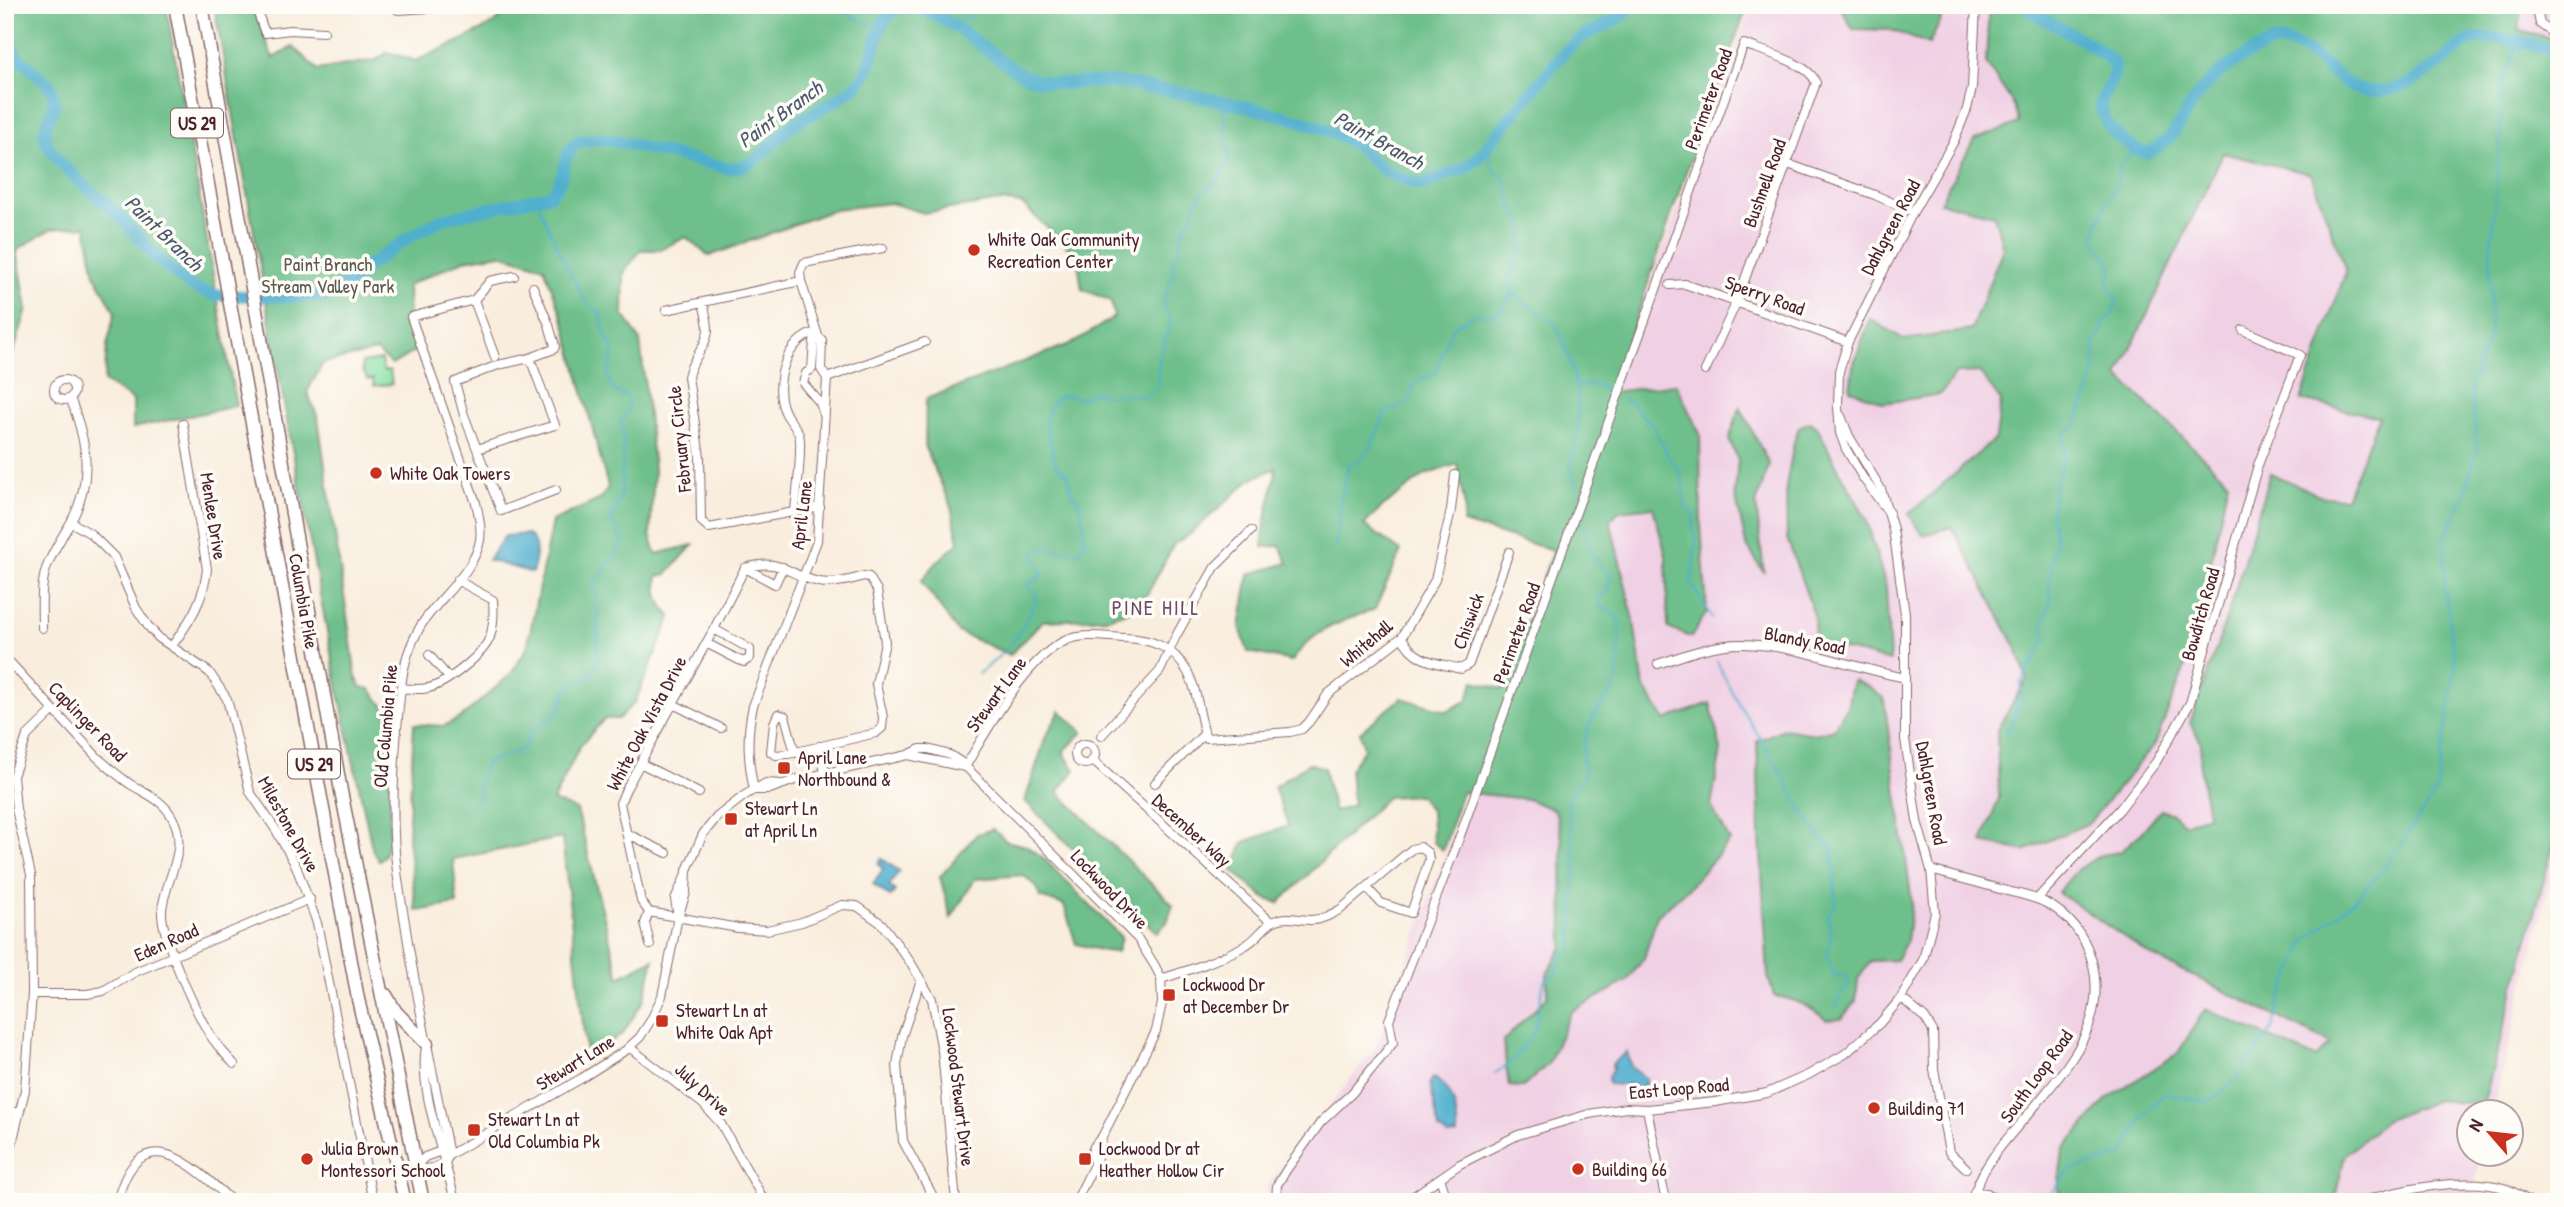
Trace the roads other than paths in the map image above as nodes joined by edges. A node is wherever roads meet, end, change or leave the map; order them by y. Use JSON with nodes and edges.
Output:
{"nodes":[{"id":1,"x":175,"y":5,"type":"edge"},
{"id":2,"x":202,"y":5,"type":"edge"},
{"id":3,"x":255,"y":5,"type":"edge"},
{"id":4,"x":391,"y":5,"type":"edge"},
{"id":5,"x":439,"y":5,"type":"edge"},
{"id":6,"x":1976,"y":5,"type":"edge"},
{"id":7,"x":2536,"y":5,"type":"edge"},
{"id":8,"x":2559,"y":28,"type":"edge"},
{"id":9,"x":324,"y":32,"type":"dead end"},
{"id":10,"x":1744,"y":44,"type":"joint"},
{"id":11,"x":1788,"y":164,"type":"junction"},
{"id":12,"x":1913,"y":212,"type":"junction"},
{"id":13,"x":883,"y":248,"type":"dead end"},
{"id":14,"x":514,"y":276,"type":"dead end"},
{"id":15,"x":802,"y":281,"type":"junction"},
{"id":16,"x":1670,"y":285,"type":"dead end"},
{"id":17,"x":533,"y":287,"type":"dead end"},
{"id":18,"x":474,"y":300,"type":"junction"},
{"id":19,"x":703,"y":302,"type":"junction"},
{"id":20,"x":1737,"y":302,"type":"junction"},
{"id":21,"x":666,"y":310,"type":"dead end"},
{"id":22,"x":2244,"y":330,"type":"dead end"},
{"id":23,"x":817,"y":334,"type":"junction"},
{"id":24,"x":925,"y":342,"type":"dead end"},
{"id":25,"x":1848,"y":342,"type":"junction"},
{"id":26,"x":530,"y":358,"type":"junction"},
{"id":27,"x":497,"y":361,"type":"junction"},
{"id":28,"x":817,"y":369,"type":"junction"},
{"id":29,"x":1705,"y":370,"type":"dead end"},
{"id":30,"x":827,"y":378,"type":"junction"},
{"id":31,"x":70,"y":398,"type":"dead end"},
{"id":32,"x":464,"y":415,"type":"junction"},
{"id":33,"x":447,"y":420,"type":"junction"},
{"id":34,"x":825,"y":420,"type":"junction"},
{"id":35,"x":183,"y":424,"type":"dead end"},
{"id":36,"x":477,"y":449,"type":"junction"},
{"id":37,"x":1455,"y":475,"type":"dead end"},
{"id":38,"x":556,"y":490,"type":"dead end"},
{"id":39,"x":820,"y":507,"type":"junction"},
{"id":40,"x":795,"y":510,"type":"junction"},
{"id":41,"x":71,"y":522,"type":"junction"},
{"id":42,"x":1251,"y":531,"type":"dead end"},
{"id":43,"x":1509,"y":552,"type":"dead end"},
{"id":44,"x":783,"y":567,"type":"junction"},
{"id":45,"x":745,"y":568,"type":"junction"},
{"id":46,"x":804,"y":577,"type":"junction"},
{"id":47,"x":457,"y":580,"type":"junction"},
{"id":48,"x":42,"y":628,"type":"dead end"},
{"id":49,"x":714,"y":629,"type":"junction"},
{"id":50,"x":1402,"y":637,"type":"junction"},
{"id":51,"x":706,"y":643,"type":"junction"},
{"id":52,"x":172,"y":646,"type":"junction"},
{"id":53,"x":1171,"y":651,"type":"junction"},
{"id":54,"x":429,"y":655,"type":"dead end"},
{"id":55,"x":5,"y":657,"type":"edge"},
{"id":56,"x":1658,"y":664,"type":"dead end"},
{"id":57,"x":449,"y":678,"type":"junction"},
{"id":58,"x":1905,"y":678,"type":"junction"},
{"id":59,"x":401,"y":688,"type":"junction"},
{"id":60,"x":673,"y":704,"type":"junction"},
{"id":61,"x":53,"y":711,"type":"junction"},
{"id":62,"x":721,"y":728,"type":"dead end"},
{"id":63,"x":1101,"y":736,"type":"dead end"},
{"id":64,"x":1205,"y":736,"type":"junction"},
{"id":65,"x":819,"y":746,"type":"junction"},
{"id":66,"x":795,"y":752,"type":"junction"},
{"id":67,"x":1092,"y":761,"type":"dead end"},
{"id":68,"x":640,"y":763,"type":"junction"},
{"id":69,"x":965,"y":768,"type":"junction"},
{"id":70,"x":825,"y":772,"type":"junction"},
{"id":71,"x":1155,"y":783,"type":"dead end"},
{"id":72,"x":754,"y":790,"type":"junction"},
{"id":73,"x":699,"y":793,"type":"dead end"},
{"id":74,"x":626,"y":833,"type":"junction"},
{"id":75,"x":667,"y":853,"type":"dead end"},
{"id":76,"x":1931,"y":870,"type":"junction"},
{"id":77,"x":1367,"y":888,"type":"junction"},
{"id":78,"x":310,"y":899,"type":"junction"},
{"id":79,"x":2037,"y":899,"type":"junction"},
{"id":80,"x":649,"y":912,"type":"junction"},
{"id":81,"x":678,"y":917,"type":"junction"},
{"id":82,"x":1271,"y":922,"type":"junction"},
{"id":83,"x":650,"y":945,"type":"dead end"},
{"id":84,"x":174,"y":955,"type":"junction"},
{"id":85,"x":1923,"y":960,"type":"joint"},
{"id":86,"x":1161,"y":979,"type":"junction"},
{"id":87,"x":921,"y":980,"type":"junction"},
{"id":88,"x":380,"y":986,"type":"junction"},
{"id":89,"x":32,"y":994,"type":"junction"},
{"id":90,"x":1901,"y":998,"type":"junction"},
{"id":91,"x":389,"y":1025,"type":"junction"},
{"id":92,"x":365,"y":1028,"type":"junction"},
{"id":93,"x":422,"y":1040,"type":"junction"},
{"id":94,"x":629,"y":1047,"type":"junction"},
{"id":95,"x":234,"y":1065,"type":"dead end"},
{"id":96,"x":1647,"y":1109,"type":"junction"},
{"id":97,"x":5,"y":1110,"type":"edge"},
{"id":98,"x":18,"y":1113,"type":"junction"},
{"id":99,"x":445,"y":1157,"type":"junction"},
{"id":100,"x":416,"y":1166,"type":"junction"},
{"id":101,"x":1966,"y":1168,"type":"dead end"},
{"id":102,"x":398,"y":1170,"type":"junction"},
{"id":103,"x":5,"y":1171,"type":"edge"},
{"id":104,"x":368,"y":1174,"type":"junction"},
{"id":105,"x":1440,"y":1178,"type":"junction"},
{"id":106,"x":1974,"y":1192,"type":"junction"},
{"id":107,"x":117,"y":1202,"type":"edge"},
{"id":108,"x":233,"y":1202,"type":"edge"},
{"id":109,"x":373,"y":1202,"type":"edge"},
{"id":110,"x":405,"y":1202,"type":"edge"},
{"id":111,"x":423,"y":1202,"type":"edge"},
{"id":112,"x":454,"y":1202,"type":"edge"},
{"id":113,"x":765,"y":1202,"type":"edge"},
{"id":114,"x":936,"y":1202,"type":"edge"},
{"id":115,"x":956,"y":1202,"type":"edge"},
{"id":116,"x":1076,"y":1202,"type":"edge"},
{"id":117,"x":1276,"y":1202,"type":"edge"},
{"id":118,"x":1405,"y":1202,"type":"edge"},
{"id":119,"x":1448,"y":1202,"type":"edge"},
{"id":120,"x":1666,"y":1202,"type":"edge"},
{"id":121,"x":1972,"y":1202,"type":"edge"},
{"id":122,"x":2001,"y":1202,"type":"edge"},
{"id":123,"x":2361,"y":1202,"type":"edge"},
{"id":124,"x":2531,"y":1202,"type":"edge"}],
"edges":[{"from":1,"to":92,"type":"highway","name":"Columbia Pike","number":"US 29"},
{"from":2,"to":88,"type":"highway","name":"Columbia Pike","number":"US 29"},
{"from":3,"to":9,"type":"street"},
{"from":4,"to":5,"type":"street"},
{"from":6,"to":12,"type":"street","name":"Dahlgreen Road"},
{"from":7,"to":8,"type":"street"},
{"from":10,"to":11,"type":"street","name":"Bushnell Road"},
{"from":10,"to":117,"type":"street","name":"Perimeter Road"},
{"from":11,"to":12,"type":"street"},
{"from":11,"to":20,"type":"street","name":"Bushnell Road"},
{"from":12,"to":25,"type":"street","name":"Dahlgreen Road"},
{"from":13,"to":15,"type":"street"},
{"from":14,"to":18,"type":"street"},
{"from":15,"to":19,"type":"street"},
{"from":15,"to":23,"type":"street"},
{"from":16,"to":20,"type":"street","name":"Sperry Road"},
{"from":17,"to":26,"type":"street"},
{"from":18,"to":27,"type":"street"},
{"from":18,"to":33,"type":"street","name":"Old Columbia Pike"},
{"from":19,"to":21,"type":"street"},
{"from":19,"to":40,"type":"street","name":"February Circle"},
{"from":20,"to":25,"type":"street","name":"Sperry Road"},
{"from":20,"to":29,"type":"street","name":"Bushnell Road"},
{"from":22,"to":79,"type":"street","name":"Bowditch Road"},
{"from":23,"to":28,"type":"street"},
{"from":23,"to":40,"type":"street"},
{"from":24,"to":30,"type":"street"},
{"from":25,"to":58,"type":"street","name":"Dahlgreen Road"},
{"from":26,"to":27,"type":"street"},
{"from":26,"to":36,"type":"street"},
{"from":27,"to":32,"type":"street"},
{"from":28,"to":30,"type":"street"},
{"from":28,"to":34,"type":"street"},
{"from":30,"to":34,"type":"street","name":"April Lane"},
{"from":31,"to":41,"type":"street"},
{"from":32,"to":33,"type":"street"},
{"from":32,"to":36,"type":"street"},
{"from":33,"to":47,"type":"street","name":"Old Columbia Pike"},
{"from":34,"to":39,"type":"street","name":"April Lane"},
{"from":35,"to":52,"type":"street","name":"Menlee Drive"},
{"from":36,"to":38,"type":"street"},
{"from":37,"to":50,"type":"street","name":"Whitehall"},
{"from":39,"to":40,"type":"street","name":"February Circle"},
{"from":39,"to":46,"type":"street","name":"April Lane"},
{"from":41,"to":48,"type":"street"},
{"from":41,"to":52,"type":"street","name":"Milestone Drive"},
{"from":42,"to":53,"type":"street"},
{"from":43,"to":50,"type":"street","name":"Chiswick"},
{"from":44,"to":45,"type":"street"},
{"from":44,"to":45,"type":"street"},
{"from":44,"to":46,"type":"street"},
{"from":45,"to":49,"type":"street","name":"White Oak Vista Drive"},
{"from":46,"to":65,"type":"street"},
{"from":46,"to":72,"type":"street","name":"April Lane"},
{"from":47,"to":57,"type":"street"},
{"from":47,"to":59,"type":"street","name":"Old Columbia Pike"},
{"from":49,"to":51,"type":"street","name":"White Oak Vista Drive"},
{"from":49,"to":51,"type":"street"},
{"from":50,"to":64,"type":"street","name":"Whitehall"},
{"from":51,"to":60,"type":"street","name":"White Oak Vista Drive"},
{"from":52,"to":78,"type":"street","name":"Milestone Drive"},
{"from":53,"to":63,"type":"street"},
{"from":53,"to":64,"type":"street"},
{"from":53,"to":69,"type":"street","name":"Stewart Lane"},
{"from":54,"to":57,"type":"street"},
{"from":55,"to":61,"type":"street","name":"Caplinger Road"},
{"from":56,"to":58,"type":"street","name":"Blandy Road"},
{"from":57,"to":59,"type":"street"},
{"from":58,"to":76,"type":"street","name":"Dahlgreen Road"},
{"from":59,"to":93,"type":"street","name":"Old Columbia Pike"},
{"from":60,"to":62,"type":"street"},
{"from":60,"to":68,"type":"street","name":"White Oak Vista Drive"},
{"from":61,"to":84,"type":"street","name":"Caplinger Road"},
{"from":61,"to":89,"type":"street"},
{"from":64,"to":71,"type":"street"},
{"from":65,"to":66,"type":"street"},
{"from":65,"to":70,"type":"street"},
{"from":66,"to":66,"type":"street"},
{"from":67,"to":82,"type":"street","name":"December Way"},
{"from":68,"to":73,"type":"street"},
{"from":68,"to":74,"type":"street","name":"White Oak Vista Drive"},
{"from":69,"to":70,"type":"street","name":"Stewart Lane"},
{"from":69,"to":86,"type":"street","name":"Lockwood Drive"},
{"from":70,"to":72,"type":"street","name":"Stewart Lane"},
{"from":72,"to":81,"type":"street","name":"Stewart Lane"},
{"from":74,"to":75,"type":"street"},
{"from":74,"to":80,"type":"street","name":"White Oak Vista Drive"},
{"from":76,"to":79,"type":"street","name":"Dahlgreen Road"},
{"from":76,"to":85,"type":"street","name":"Dahlgreen Road"},
{"from":77,"to":77,"type":"street"},
{"from":77,"to":82,"type":"street"},
{"from":78,"to":84,"type":"street","name":"Eden Road"},
{"from":78,"to":104,"type":"street","name":"Milestone Drive"},
{"from":79,"to":106,"type":"street","name":"South Loop Road"},
{"from":80,"to":81,"type":"street"},
{"from":80,"to":83,"type":"street","name":"White Oak Vista Drive"},
{"from":81,"to":87,"type":"street","name":"Lockwood Stewart Drive"},
{"from":81,"to":94,"type":"street","name":"Stewart Lane"},
{"from":82,"to":86,"type":"street"},
{"from":84,"to":89,"type":"street","name":"Eden Road"},
{"from":84,"to":95,"type":"street","name":"Caplinger Road"},
{"from":85,"to":90,"type":"street","name":"East Loop Road"},
{"from":86,"to":116,"type":"street"},
{"from":87,"to":114,"type":"street","name":"Lockwood Stewart Drive"},
{"from":87,"to":115,"type":"street","name":"Lockwood Stewart Drive"},
{"from":88,"to":91,"type":"highway","name":"Columbia Pike","number":"US 29"},
{"from":88,"to":93,"type":"highway"},
{"from":89,"to":98,"type":"street"},
{"from":90,"to":96,"type":"street","name":"East Loop Road"},
{"from":90,"to":101,"type":"street"},
{"from":91,"to":92,"type":"highway"},
{"from":91,"to":93,"type":"highway"},
{"from":91,"to":100,"type":"highway","name":"Columbia Pike","number":"US 29"},
{"from":92,"to":102,"type":"highway","name":"Columbia Pike","number":"US 29"},
{"from":93,"to":99,"type":"street","name":"Old Columbia Pike"},
{"from":94,"to":99,"type":"street","name":"Stewart Lane"},
{"from":94,"to":113,"type":"street","name":"July Drive"},
{"from":96,"to":105,"type":"street","name":"East Loop Road"},
{"from":96,"to":120,"type":"street"},
{"from":97,"to":98,"type":"street"},
{"from":98,"to":103,"type":"street"},
{"from":99,"to":100,"type":"street","name":"Stewart Lane"},
{"from":99,"to":100,"type":"street","name":"Stewart Lane"},
{"from":99,"to":112,"type":"street","name":"Old Columbia Pike"},
{"from":100,"to":102,"type":"street","name":"Stewart Lane"},
{"from":100,"to":111,"type":"highway","name":"Columbia Pike","number":"US 29"},
{"from":102,"to":104,"type":"street","name":"Stewart Lane"},
{"from":102,"to":110,"type":"highway","name":"Columbia Pike","number":"US 29"},
{"from":104,"to":109,"type":"street","name":"Milestone Drive"},
{"from":105,"to":118,"type":"street","name":"East Loop Road"},
{"from":105,"to":119,"type":"street"},
{"from":106,"to":121,"type":"street","name":"South Loop Road"},
{"from":106,"to":122,"type":"street"},
{"from":107,"to":108,"type":"street"},
{"from":123,"to":124,"type":"street"}]}
